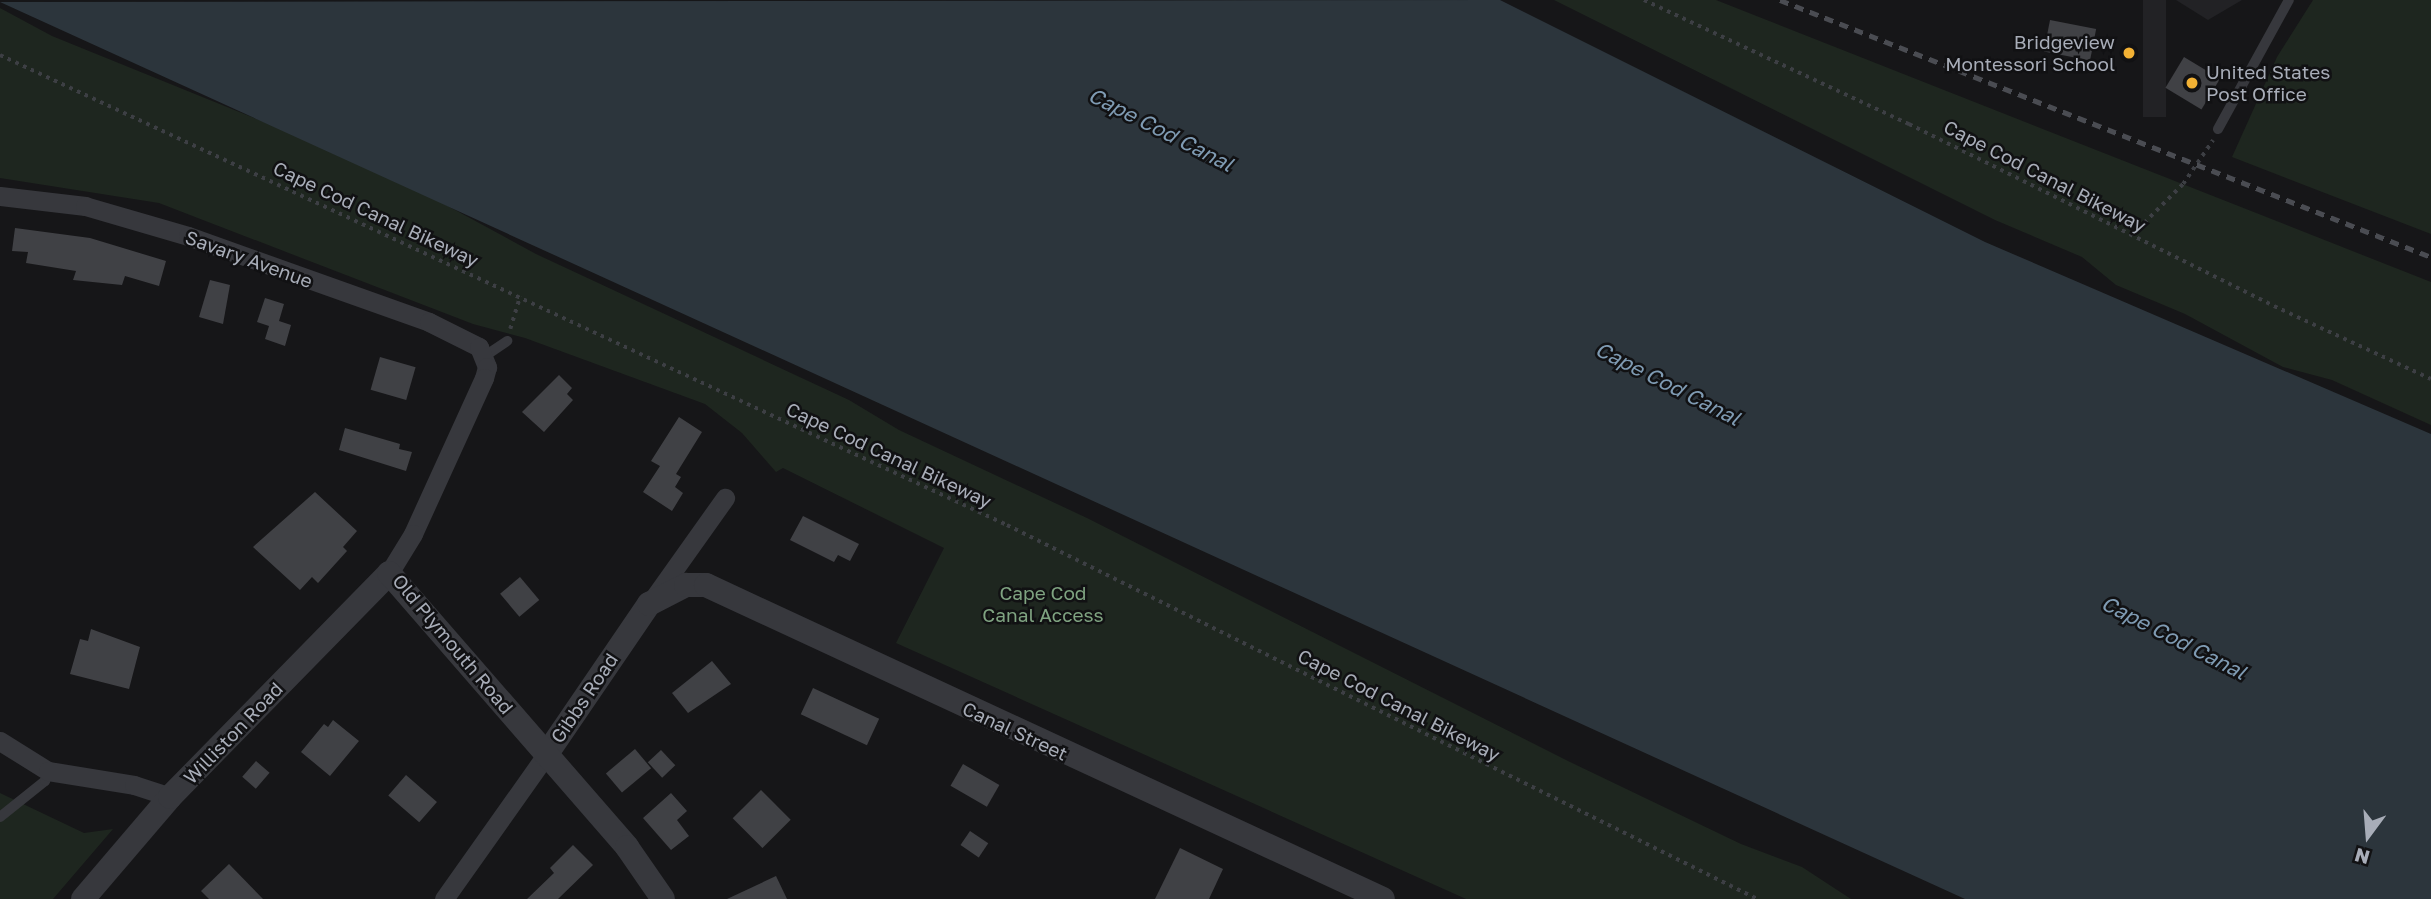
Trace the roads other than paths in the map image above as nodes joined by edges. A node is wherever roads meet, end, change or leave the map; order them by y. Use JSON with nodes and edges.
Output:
{"nodes":[{"id":1,"x":2289,"y":0,"type":"edge"},
{"id":2,"x":2218,"y":129,"type":"road end"},
{"id":3,"x":0,"y":196,"type":"edge"},
{"id":4,"x":507,"y":341,"type":"road end"},
{"id":5,"x":485,"y":356,"type":"junction"},
{"id":6,"x":725,"y":498,"type":"dead end"},
{"id":7,"x":389,"y":573,"type":"junction"},
{"id":8,"x":649,"y":604,"type":"junction"},
{"id":9,"x":0,"y":741,"type":"edge"},
{"id":10,"x":546,"y":755,"type":"junction"},
{"id":11,"x":48,"y":771,"type":"junction"},
{"id":12,"x":170,"y":797,"type":"junction"},
{"id":13,"x":0,"y":817,"type":"edge"},
{"id":14,"x":83,"y":899,"type":"edge"},
{"id":15,"x":444,"y":899,"type":"edge"},
{"id":16,"x":663,"y":899,"type":"edge"},
{"id":17,"x":1383,"y":899,"type":"edge"}],
"edges":[{"from":1,"to":2,"type":"lane"},
{"from":3,"to":5,"type":"street","name":"Savary Avenue"},
{"from":4,"to":5,"type":"lane"},
{"from":5,"to":7,"type":"street","name":"Old Plymouth Road"},
{"from":6,"to":8,"type":"street","name":"Gibbs Road"},
{"from":7,"to":10,"type":"street","name":"Old Plymouth Road"},
{"from":7,"to":12,"type":"street","name":"Williston Road"},
{"from":8,"to":10,"type":"street","name":"Gibbs Road"},
{"from":8,"to":17,"type":"street","name":"Canal Street"},
{"from":9,"to":11,"type":"street"},
{"from":10,"to":15,"type":"street","name":"Gibbs Road"},
{"from":10,"to":16,"type":"street","name":"Old Plymouth Road"},
{"from":11,"to":12,"type":"street"},
{"from":11,"to":13,"type":"lane"},
{"from":12,"to":14,"type":"street","name":"Williston Road"}]}
